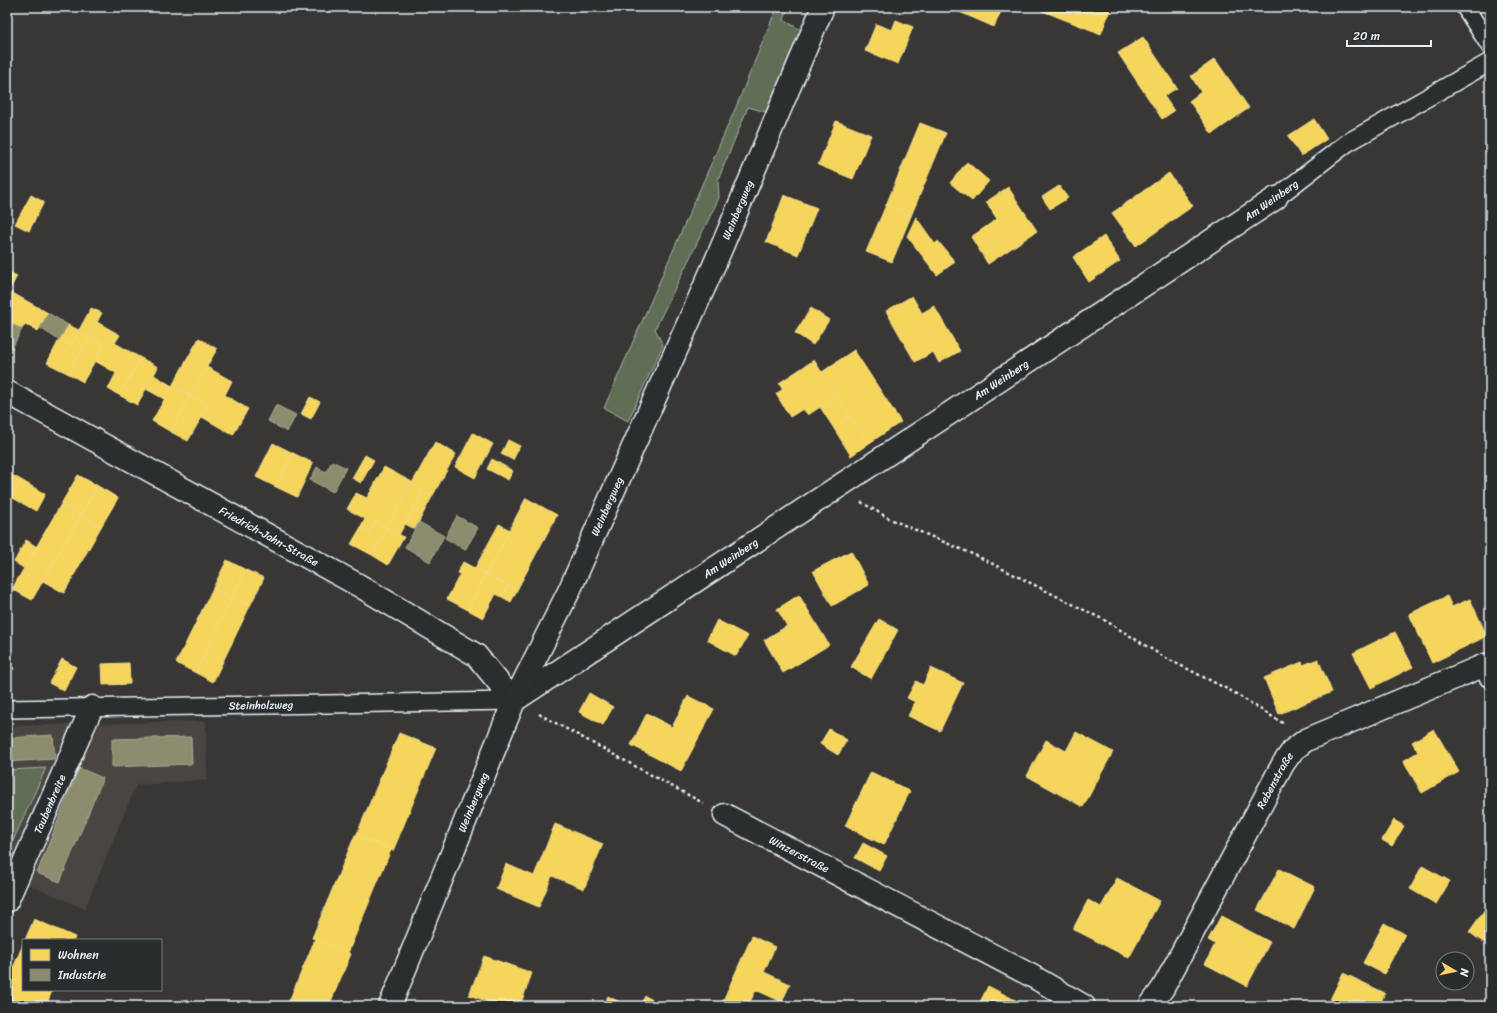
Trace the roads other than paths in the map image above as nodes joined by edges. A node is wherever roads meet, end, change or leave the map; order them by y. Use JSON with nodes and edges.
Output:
{"nodes":[{"id":1,"x":823,"y":7,"type":"edge"},
{"id":2,"x":1465,"y":7,"type":"edge"},
{"id":3,"x":1490,"y":46,"type":"edge"},
{"id":4,"x":1490,"y":62,"type":"edge"},
{"id":5,"x":1276,"y":198,"type":"joint"},
{"id":6,"x":7,"y":392,"type":"edge"},
{"id":7,"x":1488,"y":668,"type":"edge"},
{"id":8,"x":514,"y":701,"type":"junction"},
{"id":9,"x":92,"y":707,"type":"junction"},
{"id":10,"x":7,"y":709,"type":"edge"},
{"id":11,"x":725,"y":815,"type":"road end"},
{"id":12,"x":7,"y":901,"type":"edge"},
{"id":13,"x":390,"y":1006,"type":"edge"},
{"id":14,"x":1084,"y":1006,"type":"edge"},
{"id":15,"x":1150,"y":1006,"type":"edge"}],
"edges":[{"from":1,"to":8,"type":"street","name":"Weinbergweg"},
{"from":2,"to":3,"type":"lane"},
{"from":4,"to":5,"type":"lane","name":"Am Weinberg"},
{"from":5,"to":8,"type":"street","name":"Am Weinberg"},
{"from":6,"to":8,"type":"street","name":"Friedrich-Jahn-Straße"},
{"from":7,"to":15,"type":"street","name":"Rebenstraße"},
{"from":8,"to":9,"type":"lane","name":"Steinholzweg"},
{"from":8,"to":13,"type":"street","name":"Weinbergweg"},
{"from":9,"to":10,"type":"lane","name":"Steinholzweg"},
{"from":9,"to":12,"type":"street","name":"Taubenbreite"},
{"from":11,"to":14,"type":"street","name":"Winzerstraße"}]}
